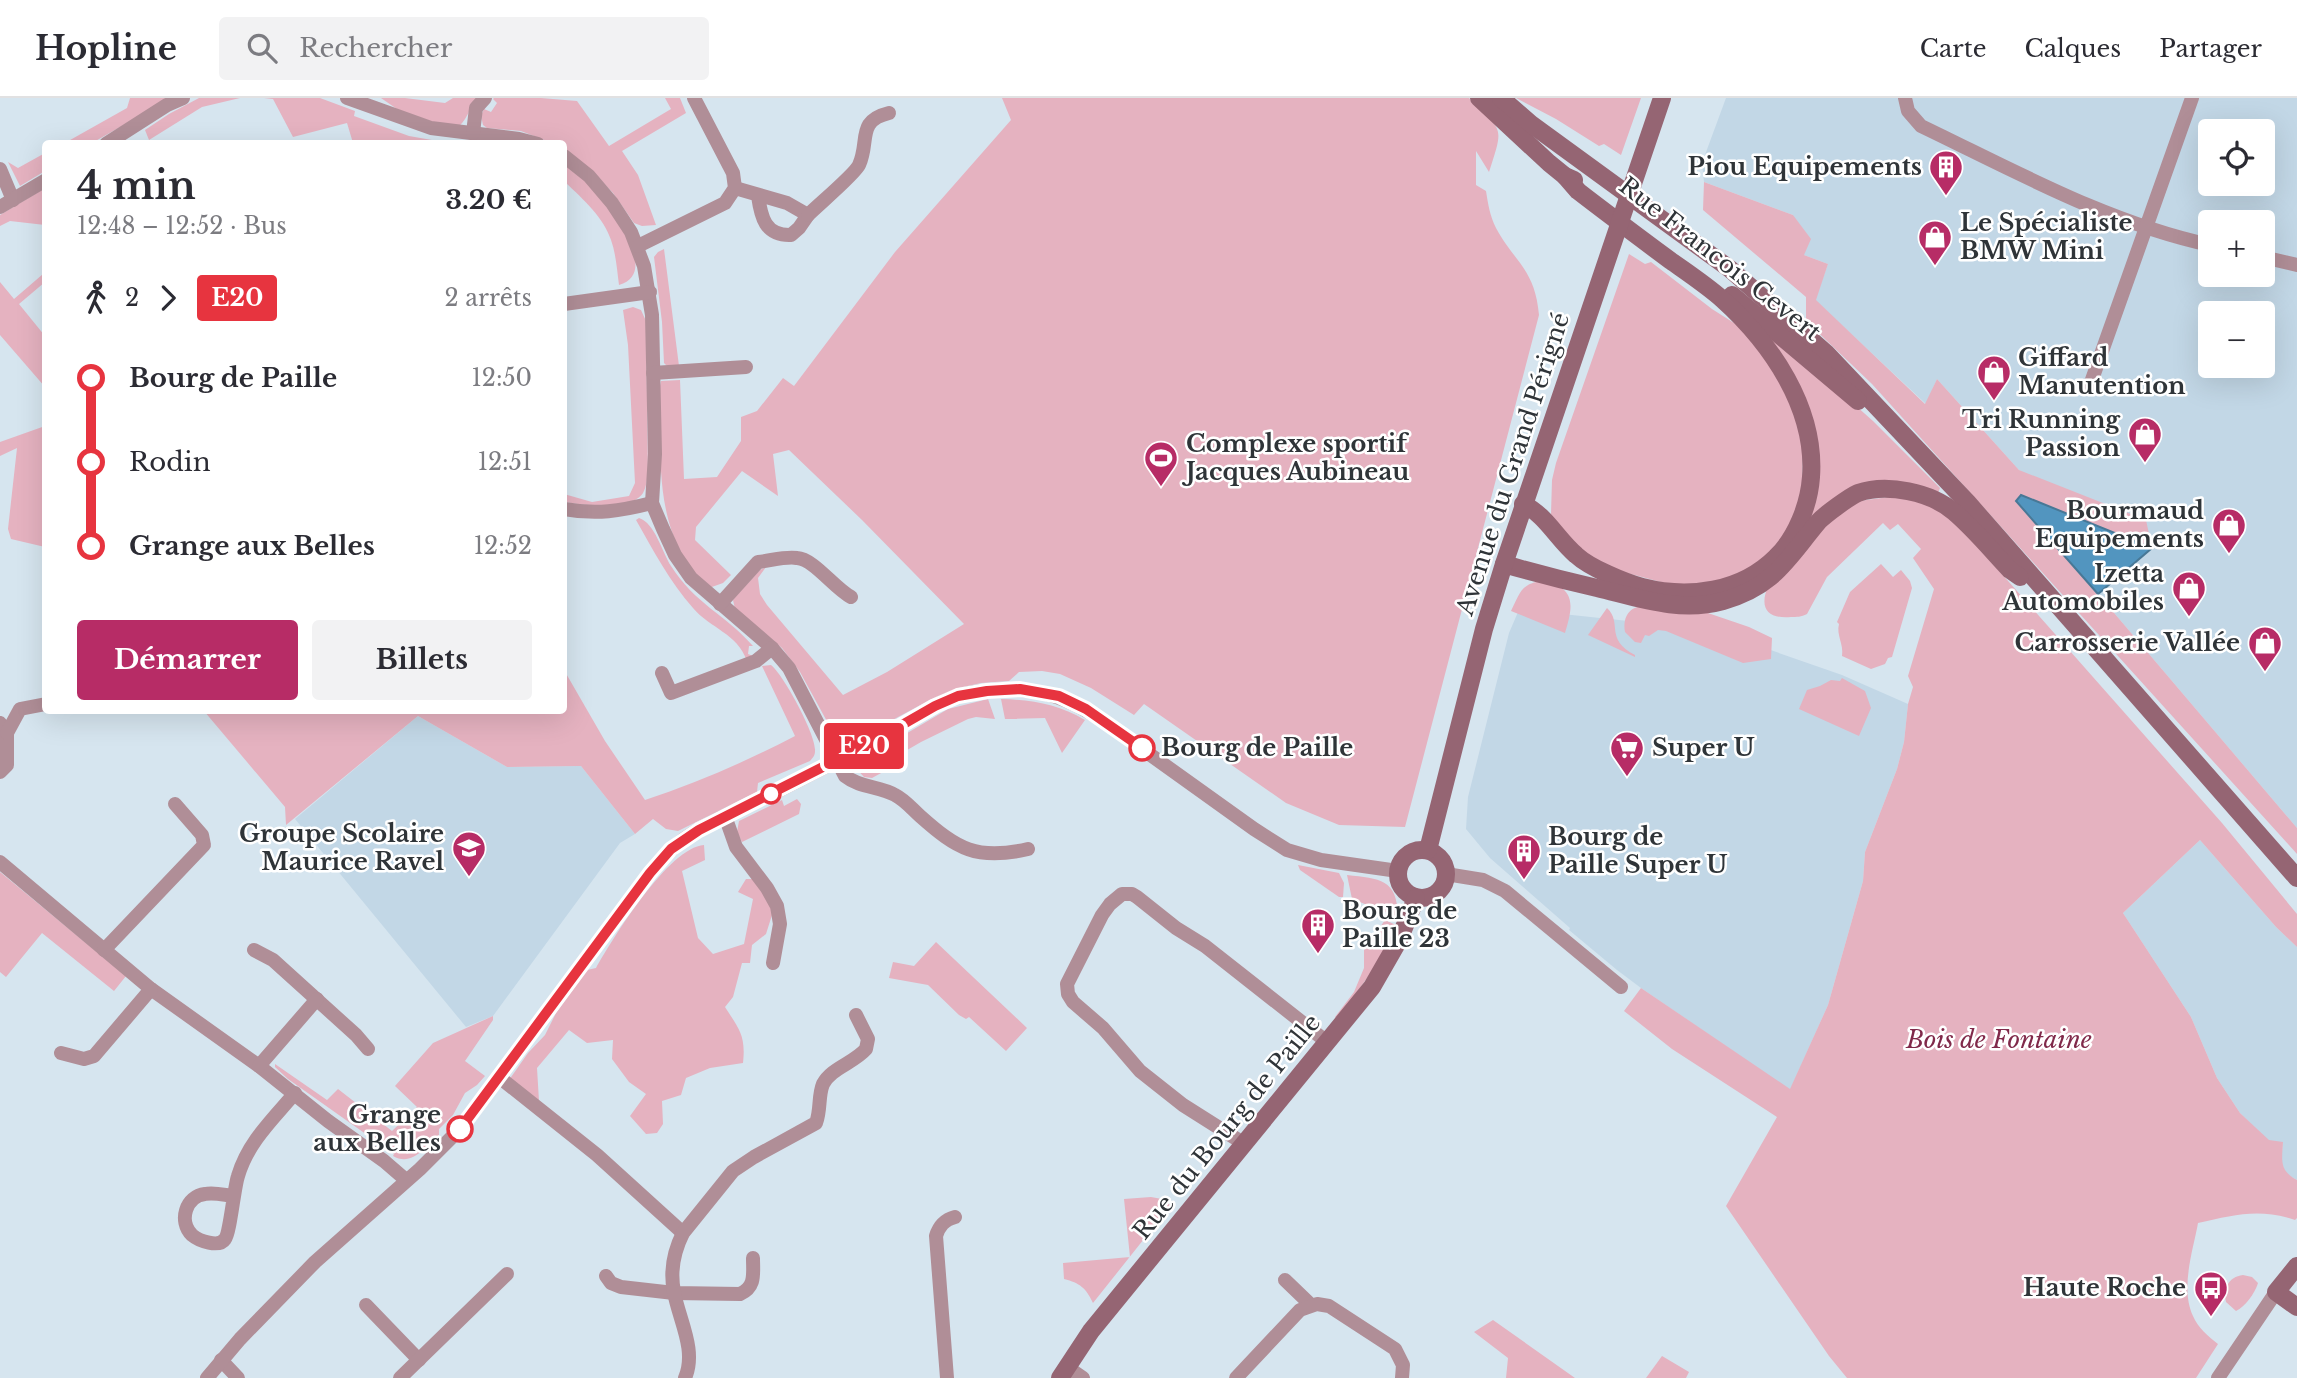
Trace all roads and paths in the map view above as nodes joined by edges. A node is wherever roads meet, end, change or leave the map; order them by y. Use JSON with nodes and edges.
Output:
{"nodes":[{"id":1,"x":183,"y":98,"type":"edge"},
{"id":2,"x":347,"y":98,"type":"edge"},
{"id":3,"x":485,"y":98,"type":"edge"},
{"id":4,"x":694,"y":98,"type":"edge"},
{"id":5,"x":1479,"y":98,"type":"edge"},
{"id":6,"x":1501,"y":98,"type":"edge"},
{"id":7,"x":1661,"y":98,"type":"edge"},
{"id":8,"x":1905,"y":98,"type":"edge"},
{"id":9,"x":2192,"y":98,"type":"edge"},
{"id":10,"x":889,"y":113,"type":"dead end"},
{"id":11,"x":472,"y":134,"type":"junction"},
{"id":12,"x":130,"y":137,"type":"edge"},
{"id":13,"x":523,"y":140,"type":"edge"},
{"id":14,"x":567,"y":159,"type":"edge"},
{"id":15,"x":0,"y":169,"type":"edge"},
{"id":16,"x":42,"y":182,"type":"edge"},
{"id":17,"x":735,"y":188,"type":"junction"},
{"id":18,"x":758,"y":196,"type":"junction"},
{"id":19,"x":6,"y":203,"type":"edge"},
{"id":20,"x":808,"y":215,"type":"junction"},
{"id":21,"x":2146,"y":227,"type":"junction"},
{"id":22,"x":1651,"y":240,"type":"junction"},
{"id":23,"x":2198,"y":242,"type":"edge"},
{"id":24,"x":638,"y":246,"type":"junction"},
{"id":25,"x":2275,"y":260,"type":"edge"},
{"id":26,"x":2297,"y":265,"type":"edge"},
{"id":27,"x":650,"y":292,"type":"junction"},
{"id":28,"x":567,"y":304,"type":"edge"},
{"id":29,"x":746,"y":367,"type":"dead end"},
{"id":30,"x":653,"y":373,"type":"junction"},
{"id":31,"x":2089,"y":388,"type":"dead end"},
{"id":32,"x":1929,"y":463,"type":"junction"},
{"id":33,"x":652,"y":503,"type":"junction"},
{"id":34,"x":1523,"y":504,"type":"junction"},
{"id":35,"x":567,"y":509,"type":"edge"},
{"id":36,"x":1504,"y":564,"type":"junction"},
{"id":37,"x":851,"y":597,"type":"dead end"},
{"id":38,"x":2050,"y":598,"type":"junction"},
{"id":39,"x":720,"y":604,"type":"junction"},
{"id":40,"x":772,"y":648,"type":"junction"},
{"id":41,"x":662,"y":673,"type":"dead end"},
{"id":42,"x":42,"y":705,"type":"edge"},
{"id":43,"x":4,"y":728,"type":"edge"},
{"id":44,"x":837,"y":760,"type":"junction"},
{"id":45,"x":0,"y":772,"type":"edge"},
{"id":46,"x":176,"y":804,"type":"dead end"},
{"id":47,"x":725,"y":816,"type":"junction"},
{"id":48,"x":1028,"y":849,"type":"dead end"},
{"id":49,"x":1428,"y":850,"type":"junction"},
{"id":50,"x":0,"y":862,"type":"edge"},
{"id":51,"x":1398,"y":871,"type":"junction"},
{"id":52,"x":1446,"y":874,"type":"junction"},
{"id":53,"x":2297,"y":878,"type":"edge"},
{"id":54,"x":1416,"y":898,"type":"junction"},
{"id":55,"x":104,"y":950,"type":"junction"},
{"id":56,"x":254,"y":950,"type":"dead end"},
{"id":57,"x":773,"y":963,"type":"dead end"},
{"id":58,"x":1621,"y":987,"type":"dead end"},
{"id":59,"x":151,"y":989,"type":"junction"},
{"id":60,"x":317,"y":999,"type":"junction"},
{"id":61,"x":856,"y":1015,"type":"dead end"},
{"id":62,"x":1327,"y":1042,"type":"junction"},
{"id":63,"x":368,"y":1049,"type":"dead end"},
{"id":64,"x":61,"y":1053,"type":"dead end"},
{"id":65,"x":259,"y":1066,"type":"junction"},
{"id":66,"x":499,"y":1077,"type":"junction"},
{"id":67,"x":295,"y":1093,"type":"junction"},
{"id":68,"x":1243,"y":1143,"type":"junction"},
{"id":69,"x":406,"y":1180,"type":"junction"},
{"id":70,"x":232,"y":1196,"type":"dead end"},
{"id":71,"x":955,"y":1217,"type":"dead end"},
{"id":72,"x":683,"y":1233,"type":"junction"},
{"id":73,"x":753,"y":1258,"type":"dead end"},
{"id":74,"x":2297,"y":1265,"type":"edge"},
{"id":75,"x":507,"y":1274,"type":"dead end"},
{"id":76,"x":606,"y":1276,"type":"dead end"},
{"id":77,"x":1284,"y":1280,"type":"dead end"},
{"id":78,"x":2276,"y":1292,"type":"junction"},
{"id":79,"x":674,"y":1293,"type":"junction"},
{"id":80,"x":366,"y":1305,"type":"dead end"},
{"id":81,"x":1311,"y":1305,"type":"junction"},
{"id":82,"x":2297,"y":1307,"type":"edge"},
{"id":83,"x":221,"y":1360,"type":"junction"},
{"id":84,"x":419,"y":1360,"type":"junction"},
{"id":85,"x":1064,"y":1373,"type":"edge"},
{"id":86,"x":207,"y":1378,"type":"edge"},
{"id":87,"x":238,"y":1378,"type":"edge"},
{"id":88,"x":400,"y":1378,"type":"edge"},
{"id":89,"x":685,"y":1378,"type":"edge"},
{"id":90,"x":947,"y":1378,"type":"edge"},
{"id":91,"x":1083,"y":1378,"type":"edge"},
{"id":92,"x":1236,"y":1378,"type":"edge"},
{"id":93,"x":1402,"y":1378,"type":"edge"},
{"id":94,"x":2218,"y":1378,"type":"edge"}],
"edges":[{"from":1,"to":12,"type":"street"},
{"from":2,"to":11,"type":"street"},
{"from":3,"to":11,"type":"street"},
{"from":4,"to":17,"type":"street"},
{"from":5,"to":22,"type":"street","name":"Rue Francois Cevert"},
{"from":6,"to":32,"type":"street","name":"Rue Francois Cevert"},
{"from":7,"to":34,"type":"street","name":"Avenue du Grand Périgné"},
{"from":8,"to":21,"type":"street"},
{"from":9,"to":21,"type":"street"},
{"from":10,"to":20,"type":"street"},
{"from":11,"to":13,"type":"street"},
{"from":14,"to":24,"type":"street"},
{"from":15,"to":19,"type":"street"},
{"from":16,"to":19,"type":"street"},
{"from":17,"to":18,"type":"street"},
{"from":17,"to":24,"type":"street"},
{"from":18,"to":20,"type":"street"},
{"from":18,"to":20,"type":"street"},
{"from":21,"to":23,"type":"street"},
{"from":21,"to":31,"type":"street"},
{"from":22,"to":32,"type":"street","name":"Rue Francois Cevert"},
{"from":22,"to":34,"type":"street"},
{"from":24,"to":27,"type":"street"},
{"from":25,"to":26,"type":"street"},
{"from":27,"to":28,"type":"street"},
{"from":27,"to":30,"type":"street"},
{"from":29,"to":30,"type":"street"},
{"from":30,"to":33,"type":"street"},
{"from":32,"to":38,"type":"street","name":"Rue Francois Cevert"},
{"from":33,"to":35,"type":"street"},
{"from":33,"to":39,"type":"street"},
{"from":34,"to":36,"type":"street","name":"Avenue du Grand Périgné"},
{"from":36,"to":38,"type":"street"},
{"from":36,"to":49,"type":"street","name":"Avenue du Grand Périgné"},
{"from":37,"to":39,"type":"street"},
{"from":38,"to":53,"type":"street","name":"Rue Francois Cevert"},
{"from":39,"to":40,"type":"street"},
{"from":40,"to":41,"type":"street"},
{"from":40,"to":44,"type":"street"},
{"from":42,"to":43,"type":"street"},
{"from":43,"to":45,"type":"street"},
{"from":44,"to":47,"type":"street"},
{"from":44,"to":48,"type":"street"},
{"from":44,"to":51,"type":"street"},
{"from":46,"to":55,"type":"street"},
{"from":47,"to":57,"type":"street"},
{"from":47,"to":66,"type":"street"},
{"from":49,"to":51,"type":"street"},
{"from":49,"to":52,"type":"street"},
{"from":50,"to":55,"type":"street"},
{"from":51,"to":54,"type":"street"},
{"from":52,"to":54,"type":"street"},
{"from":52,"to":58,"type":"street"},
{"from":54,"to":62,"type":"street","name":"Rue du Bourg de Paille"},
{"from":55,"to":59,"type":"street"},
{"from":56,"to":60,"type":"street"},
{"from":59,"to":64,"type":"street"},
{"from":59,"to":65,"type":"street"},
{"from":60,"to":63,"type":"street"},
{"from":60,"to":65,"type":"street"},
{"from":61,"to":72,"type":"street"},
{"from":62,"to":68,"type":"street","name":"Rue du Bourg de Paille"},
{"from":62,"to":68,"type":"street"},
{"from":65,"to":67,"type":"street"},
{"from":66,"to":69,"type":"street"},
{"from":66,"to":72,"type":"street"},
{"from":67,"to":69,"type":"street"},
{"from":67,"to":70,"type":"street"},
{"from":68,"to":85,"type":"street","name":"Rue du Bourg de Paille"},
{"from":69,"to":83,"type":"street"},
{"from":71,"to":90,"type":"street"},
{"from":72,"to":79,"type":"street"},
{"from":73,"to":79,"type":"street"},
{"from":74,"to":78,"type":"street"},
{"from":75,"to":84,"type":"street"},
{"from":76,"to":79,"type":"street"},
{"from":77,"to":81,"type":"street"},
{"from":78,"to":82,"type":"street"},
{"from":78,"to":94,"type":"street"},
{"from":79,"to":89,"type":"street"},
{"from":80,"to":84,"type":"street"},
{"from":81,"to":92,"type":"street"},
{"from":81,"to":93,"type":"street"},
{"from":83,"to":86,"type":"street"},
{"from":83,"to":87,"type":"street"},
{"from":84,"to":88,"type":"street"},
{"from":85,"to":91,"type":"street"}]}
